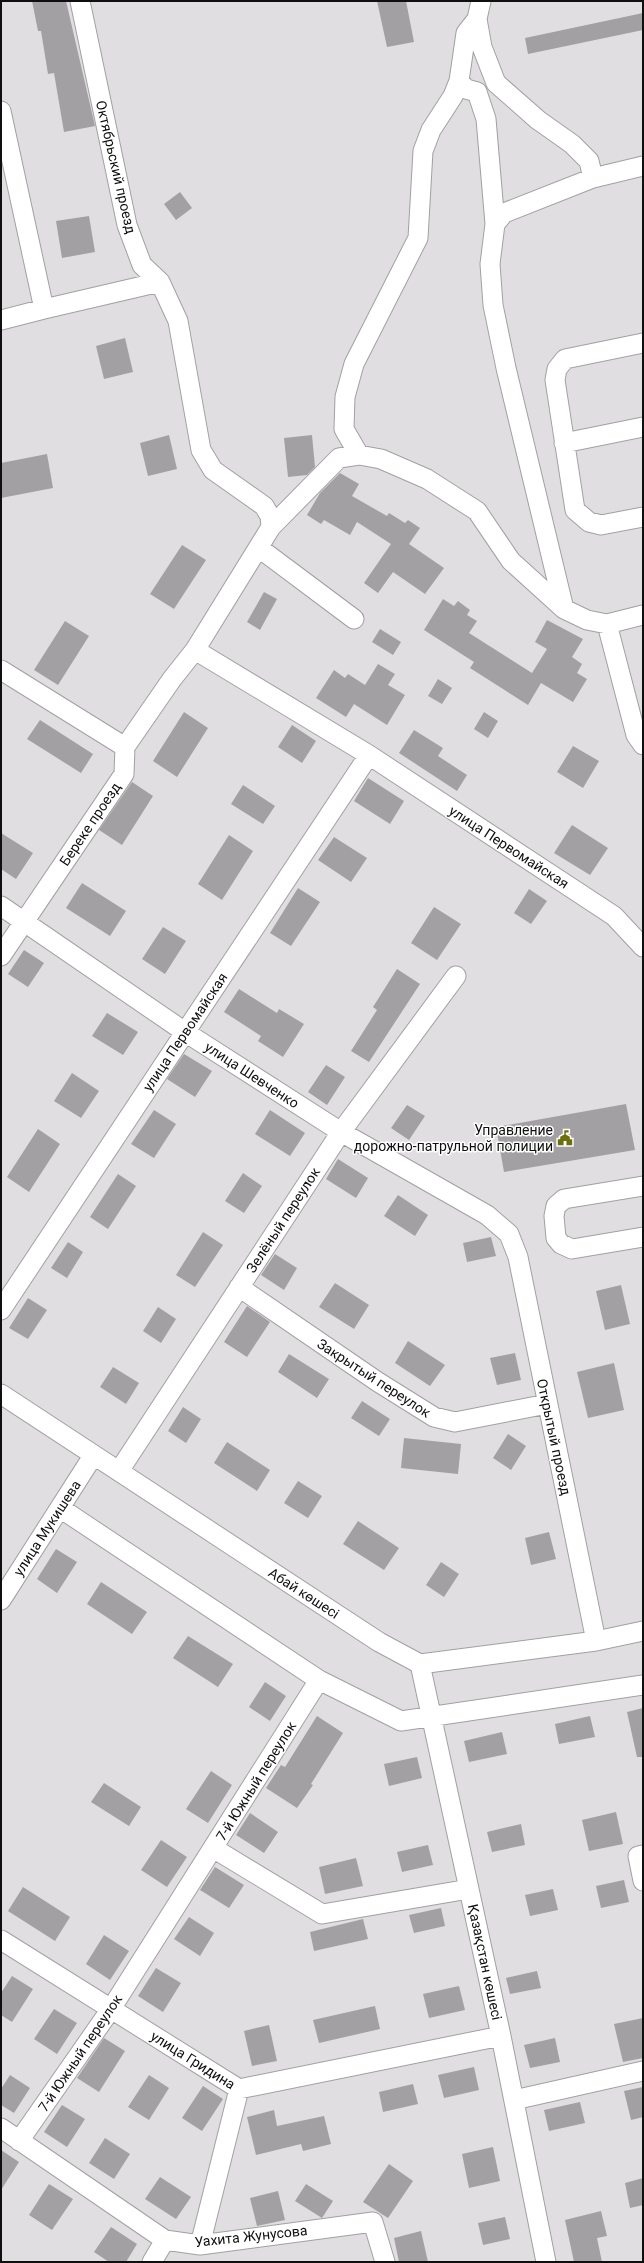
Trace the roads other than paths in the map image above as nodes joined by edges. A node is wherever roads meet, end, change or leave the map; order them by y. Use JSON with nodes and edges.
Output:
{"nodes":[{"id":1,"x":80,"y":1,"type":"edge"},
{"id":2,"x":481,"y":1,"type":"edge"},
{"id":3,"x":477,"y":20,"type":"junction"},
{"id":4,"x":459,"y":82,"type":"junction"},
{"id":5,"x":496,"y":83,"type":"junction"},
{"id":6,"x":477,"y":92,"type":"junction"},
{"id":7,"x":1,"y":111,"type":"edge"},
{"id":8,"x":643,"y":166,"type":"edge"},
{"id":9,"x":6,"y":167,"type":"edge"},
{"id":10,"x":593,"y":178,"type":"junction"},
{"id":11,"x":495,"y":224,"type":"junction"},
{"id":12,"x":160,"y":282,"type":"junction"},
{"id":13,"x":44,"y":309,"type":"junction"},
{"id":14,"x":1,"y":320,"type":"edge"},
{"id":15,"x":643,"y":342,"type":"edge"},
{"id":16,"x":643,"y":427,"type":"edge"},
{"id":17,"x":564,"y":443,"type":"junction"},
{"id":18,"x":359,"y":455,"type":"junction"},
{"id":19,"x":643,"y":517,"type":"edge"},
{"id":20,"x":271,"y":528,"type":"junction"},
{"id":21,"x":259,"y":548,"type":"junction"},
{"id":22,"x":564,"y":609,"type":"junction"},
{"id":23,"x":643,"y":616,"type":"edge"},
{"id":24,"x":354,"y":618,"type":"dead end"},
{"id":25,"x":607,"y":624,"type":"junction"},
{"id":26,"x":195,"y":650,"type":"junction"},
{"id":27,"x":1,"y":670,"type":"edge"},
{"id":28,"x":643,"y":745,"type":"edge"},
{"id":29,"x":125,"y":747,"type":"junction"},
{"id":30,"x":369,"y":755,"type":"junction"},
{"id":31,"x":1,"y":906,"type":"edge"},
{"id":32,"x":24,"y":921,"type":"junction"},
{"id":33,"x":643,"y":946,"type":"edge"},
{"id":34,"x":1,"y":956,"type":"edge"},
{"id":35,"x":456,"y":976,"type":"dead end"},
{"id":36,"x":185,"y":1032,"type":"junction"},
{"id":37,"x":341,"y":1132,"type":"junction"},
{"id":38,"x":643,"y":1186,"type":"edge"},
{"id":39,"x":509,"y":1234,"type":"joint"},
{"id":40,"x":643,"y":1237,"type":"edge"},
{"id":41,"x":239,"y":1288,"type":"junction"},
{"id":42,"x":1,"y":1310,"type":"edge"},
{"id":43,"x":1,"y":1394,"type":"edge"},
{"id":44,"x":547,"y":1404,"type":"junction"},
{"id":45,"x":93,"y":1456,"type":"junction"},
{"id":46,"x":119,"y":1471,"type":"junction"},
{"id":47,"x":60,"y":1508,"type":"junction"},
{"id":48,"x":1,"y":1600,"type":"edge"},
{"id":49,"x":643,"y":1631,"type":"edge"},
{"id":50,"x":596,"y":1641,"type":"junction"},
{"id":51,"x":420,"y":1664,"type":"junction"},
{"id":52,"x":320,"y":1680,"type":"junction"},
{"id":53,"x":643,"y":1685,"type":"edge"},
{"id":54,"x":431,"y":1717,"type":"junction"},
{"id":55,"x":213,"y":1848,"type":"junction"},
{"id":56,"x":643,"y":1854,"type":"edge"},
{"id":57,"x":643,"y":1882,"type":"edge"},
{"id":58,"x":469,"y":1889,"type":"junction"},
{"id":59,"x":1,"y":1940,"type":"edge"},
{"id":60,"x":111,"y":2009,"type":"junction"},
{"id":61,"x":501,"y":2036,"type":"junction"},
{"id":62,"x":643,"y":2071,"type":"edge"},
{"id":63,"x":239,"y":2089,"type":"junction"},
{"id":64,"x":514,"y":2100,"type":"junction"},
{"id":65,"x":1,"y":2128,"type":"edge"},
{"id":66,"x":20,"y":2141,"type":"junction"},
{"id":67,"x":166,"y":2240,"type":"junction"},
{"id":68,"x":200,"y":2245,"type":"junction"},
{"id":69,"x":542,"y":2261,"type":"edge"},
{"id":70,"x":152,"y":2262,"type":"edge"},
{"id":71,"x":385,"y":2262,"type":"edge"}],
"edges":[{"from":1,"to":12,"type":"street","name":"Октябрьский проезд"},
{"from":2,"to":3,"type":"street"},
{"from":3,"to":4,"type":"street"},
{"from":3,"to":5,"type":"street"},
{"from":4,"to":6,"type":"street"},
{"from":4,"to":18,"type":"street"},
{"from":5,"to":6,"type":"street"},
{"from":5,"to":10,"type":"street"},
{"from":6,"to":11,"type":"street"},
{"from":7,"to":9,"type":"street"},
{"from":8,"to":10,"type":"street"},
{"from":9,"to":13,"type":"street"},
{"from":10,"to":11,"type":"street"},
{"from":11,"to":22,"type":"street"},
{"from":12,"to":13,"type":"street"},
{"from":12,"to":20,"type":"street","name":"Октябрьский проезд"},
{"from":13,"to":14,"type":"street"},
{"from":15,"to":17,"type":"street"},
{"from":16,"to":17,"type":"street"},
{"from":17,"to":19,"type":"street"},
{"from":18,"to":20,"type":"street"},
{"from":18,"to":22,"type":"street"},
{"from":20,"to":21,"type":"street"},
{"from":21,"to":24,"type":"street"},
{"from":21,"to":26,"type":"street"},
{"from":22,"to":25,"type":"street"},
{"from":23,"to":25,"type":"street"},
{"from":25,"to":28,"type":"street"},
{"from":26,"to":29,"type":"street"},
{"from":26,"to":30,"type":"street","name":"улица Первомайская"},
{"from":27,"to":29,"type":"street"},
{"from":29,"to":32,"type":"street","name":"Береке проезд"},
{"from":30,"to":33,"type":"street","name":"улица Первомайская"},
{"from":30,"to":36,"type":"street","name":"улица Первомайская"},
{"from":31,"to":32,"type":"street","name":"улица Шевченко"},
{"from":32,"to":34,"type":"street","name":"Береке проезд"},
{"from":32,"to":36,"type":"street","name":"улица Шевченко"},
{"from":35,"to":37,"type":"street","name":"Зелёный переулок"},
{"from":36,"to":37,"type":"street","name":"улица Шевченко"},
{"from":36,"to":42,"type":"street","name":"улица Первомайская"},
{"from":37,"to":39,"type":"street","name":"улица Шевченко"},
{"from":37,"to":41,"type":"street","name":"Зелёный переулок"},
{"from":38,"to":40,"type":"street"},
{"from":39,"to":44,"type":"street","name":"Открытый проезд"},
{"from":41,"to":44,"type":"street","name":"Закрытый переулок"},
{"from":41,"to":46,"type":"street","name":"Зелёный переулок"},
{"from":43,"to":45,"type":"street","name":"Абай көшесі"},
{"from":44,"to":50,"type":"street","name":"Открытый проезд"},
{"from":45,"to":46,"type":"street","name":"Абай көшесі"},
{"from":45,"to":47,"type":"street","name":"улица Мукишева"},
{"from":46,"to":51,"type":"street","name":"Абай көшесі"},
{"from":47,"to":48,"type":"street","name":"улица Мукишева"},
{"from":47,"to":52,"type":"street"},
{"from":49,"to":50,"type":"street"},
{"from":50,"to":51,"type":"street"},
{"from":51,"to":54,"type":"street","name":"Қазақстан көшесі"},
{"from":52,"to":54,"type":"street"},
{"from":52,"to":55,"type":"street","name":"7-й Южный переулок"},
{"from":53,"to":54,"type":"street"},
{"from":54,"to":58,"type":"street","name":"Қазақстан көшесі"},
{"from":55,"to":58,"type":"street"},
{"from":55,"to":60,"type":"street","name":"7-й Южный переулок"},
{"from":56,"to":57,"type":"street"},
{"from":58,"to":61,"type":"street","name":"Қазақстан көшесі"},
{"from":59,"to":60,"type":"street","name":"улица Гридина"},
{"from":60,"to":63,"type":"street","name":"улица Гридина"},
{"from":60,"to":66,"type":"street","name":"7-й Южный переулок"},
{"from":61,"to":63,"type":"street","name":"улица Гридина"},
{"from":61,"to":64,"type":"street","name":"Қазақстан көшесі"},
{"from":62,"to":64,"type":"street"},
{"from":63,"to":68,"type":"street"},
{"from":64,"to":69,"type":"street","name":"Қазақстан көшесі"},
{"from":65,"to":66,"type":"street","name":"Уахита Жунусова"},
{"from":66,"to":67,"type":"street","name":"Уахита Жунусова"},
{"from":67,"to":68,"type":"street","name":"Уахита Жунусова"},
{"from":67,"to":70,"type":"street"},
{"from":68,"to":71,"type":"street","name":"Уахита Жунусова"}]}
